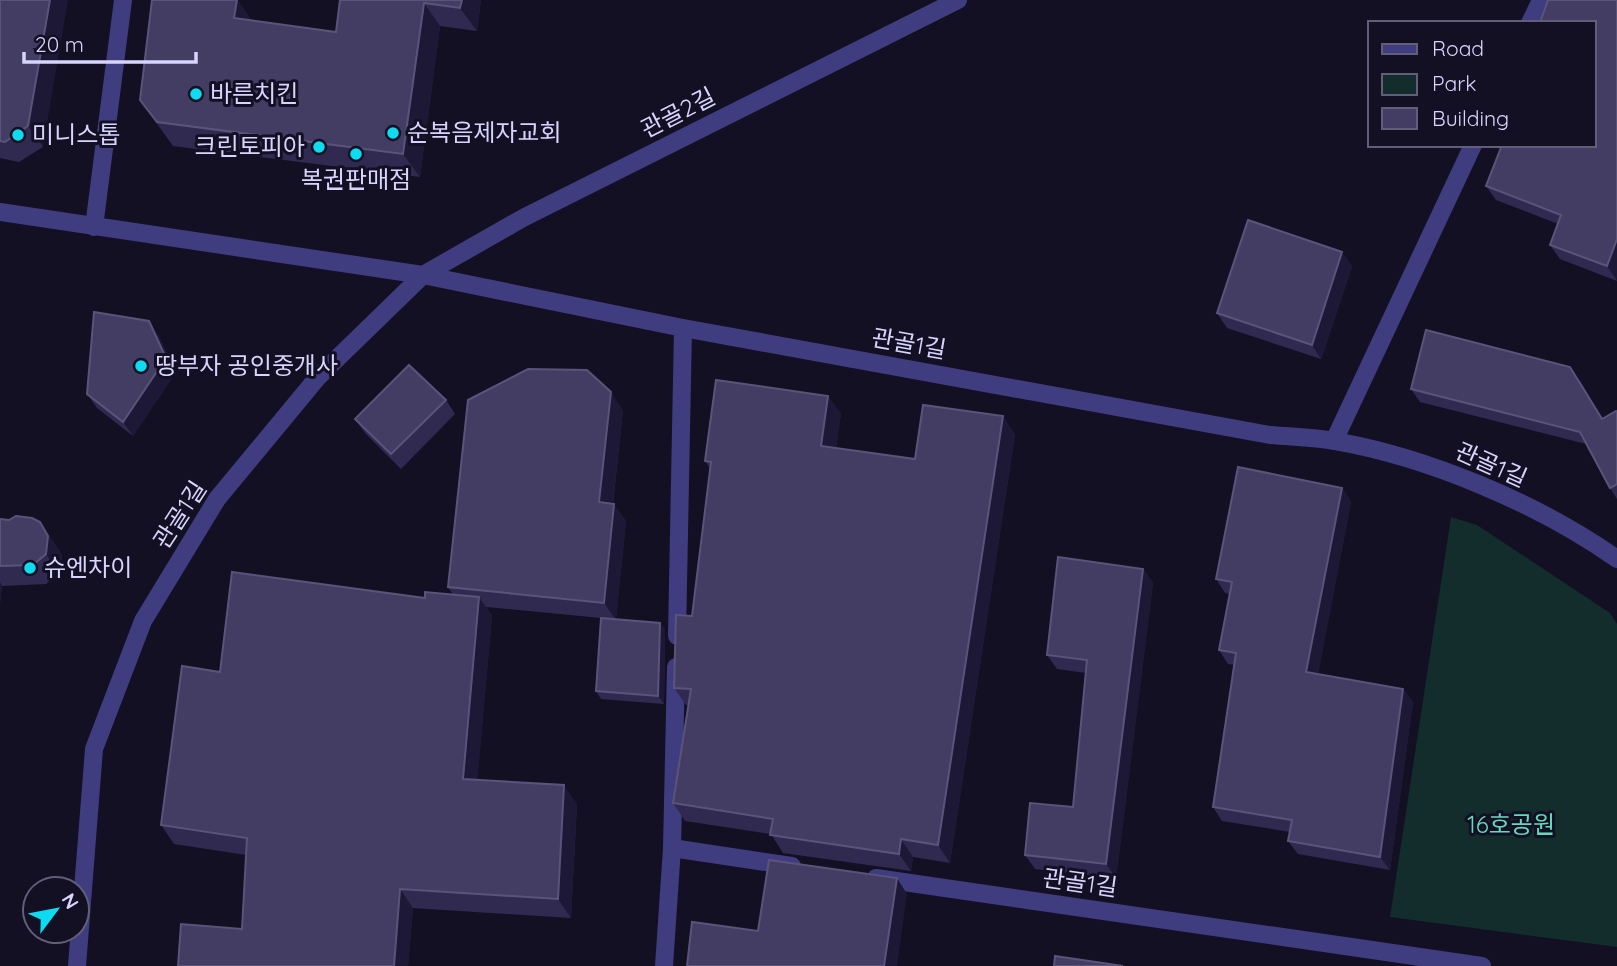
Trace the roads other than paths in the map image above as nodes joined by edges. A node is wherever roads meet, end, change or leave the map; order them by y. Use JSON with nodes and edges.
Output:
{"nodes":[{"id":1,"x":123,"y":0,"type":"edge"},
{"id":2,"x":958,"y":0,"type":"edge"},
{"id":3,"x":1541,"y":0,"type":"edge"},
{"id":4,"x":1531,"y":21,"type":"edge"},
{"id":5,"x":1472,"y":147,"type":"edge"},
{"id":6,"x":0,"y":212,"type":"edge"},
{"id":7,"x":94,"y":227,"type":"junction"},
{"id":8,"x":423,"y":275,"type":"junction"},
{"id":9,"x":683,"y":328,"type":"junction"},
{"id":10,"x":1334,"y":441,"type":"junction"},
{"id":11,"x":1617,"y":559,"type":"edge"},
{"id":12,"x":672,"y":848,"type":"junction"},
{"id":13,"x":810,"y":868,"type":"edge"},
{"id":14,"x":865,"y":876,"type":"edge"},
{"id":15,"x":77,"y":966,"type":"edge"},
{"id":16,"x":664,"y":966,"type":"edge"},
{"id":17,"x":1482,"y":966,"type":"edge"}],
"edges":[{"from":1,"to":7,"type":"street"},
{"from":2,"to":8,"type":"street","name":"관골2길"},
{"from":3,"to":4,"type":"street"},
{"from":5,"to":10,"type":"street"},
{"from":6,"to":7,"type":"street","name":"관골1길"},
{"from":7,"to":8,"type":"street","name":"관골1길"},
{"from":8,"to":9,"type":"street","name":"관골1길"},
{"from":8,"to":15,"type":"street","name":"관골1길"},
{"from":9,"to":10,"type":"street","name":"관골1길"},
{"from":9,"to":12,"type":"street"},
{"from":10,"to":11,"type":"street","name":"관골1길"},
{"from":12,"to":13,"type":"street"},
{"from":12,"to":16,"type":"street"},
{"from":14,"to":17,"type":"street","name":"관골1길"}]}
